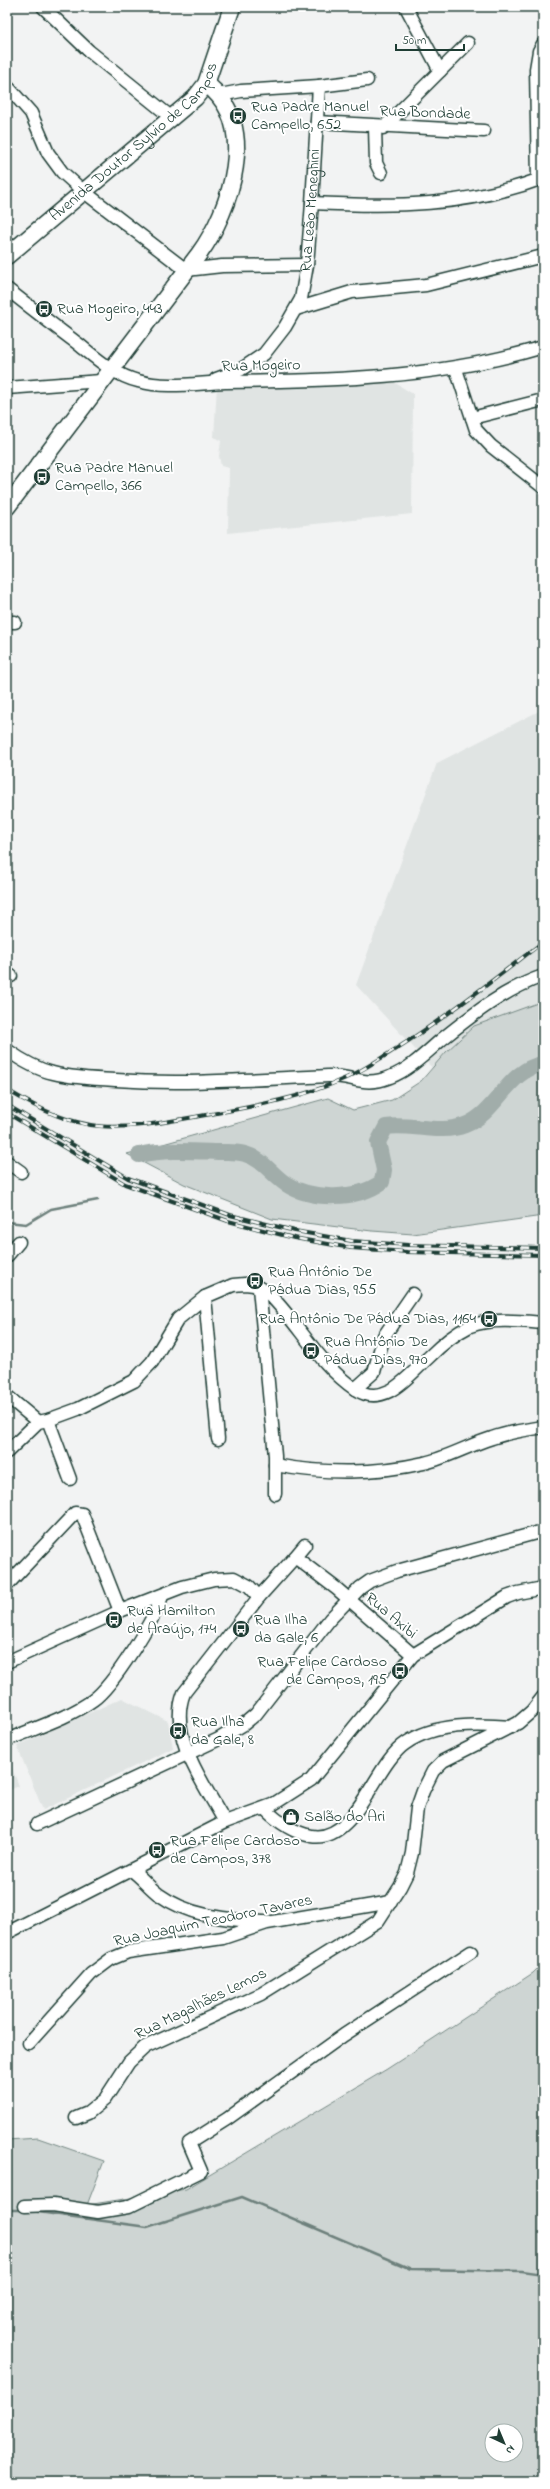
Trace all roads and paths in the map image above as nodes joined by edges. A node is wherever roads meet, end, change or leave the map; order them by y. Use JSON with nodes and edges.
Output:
{"nodes":[{"id":1,"x":44,"y":7,"type":"edge"},
{"id":2,"x":232,"y":7,"type":"edge"},
{"id":3,"x":406,"y":7,"type":"edge"},
{"id":4,"x":468,"y":43,"type":"dead end"},
{"id":5,"x":543,"y":44,"type":"edge"},
{"id":6,"x":440,"y":71,"type":"junction"},
{"id":7,"x":367,"y":80,"type":"dead end"},
{"id":8,"x":206,"y":84,"type":"junction"},
{"id":9,"x":7,"y":86,"type":"edge"},
{"id":10,"x":319,"y":86,"type":"junction"},
{"id":11,"x":220,"y":95,"type":"junction"},
{"id":12,"x":172,"y":118,"type":"junction"},
{"id":13,"x":317,"y":122,"type":"junction"},
{"id":14,"x":379,"y":127,"type":"junction"},
{"id":15,"x":484,"y":131,"type":"dead end"},
{"id":16,"x":381,"y":172,"type":"dead end"},
{"id":17,"x":541,"y":178,"type":"edge"},
{"id":18,"x":83,"y":191,"type":"junction"},
{"id":19,"x":312,"y":204,"type":"junction"},
{"id":20,"x":7,"y":256,"type":"edge"},
{"id":21,"x":543,"y":256,"type":"edge"},
{"id":22,"x":307,"y":264,"type":"junction"},
{"id":23,"x":186,"y":270,"type":"junction"},
{"id":24,"x":7,"y":290,"type":"edge"},
{"id":25,"x":296,"y":309,"type":"junction"},
{"id":26,"x":543,"y":347,"type":"edge"},
{"id":27,"x":456,"y":369,"type":"junction"},
{"id":28,"x":105,"y":375,"type":"junction"},
{"id":29,"x":208,"y":382,"type":"junction"},
{"id":30,"x":7,"y":388,"type":"edge"},
{"id":31,"x":543,"y":400,"type":"edge"},
{"id":32,"x":472,"y":418,"type":"junction"},
{"id":33,"x":543,"y":487,"type":"edge"},
{"id":34,"x":7,"y":507,"type":"edge"},
{"id":35,"x":543,"y":976,"type":"edge"},
{"id":36,"x":7,"y":1050,"type":"edge"},
{"id":37,"x":7,"y":1162,"type":"edge"},
{"id":38,"x":21,"y":1172,"type":"dead end"},
{"id":39,"x":19,"y":1242,"type":"dead end"},
{"id":40,"x":7,"y":1256,"type":"edge"},
{"id":41,"x":259,"y":1288,"type":"junction"},
{"id":42,"x":413,"y":1294,"type":"dead end"},
{"id":43,"x":205,"y":1297,"type":"junction"},
{"id":44,"x":543,"y":1323,"type":"edge"},
{"id":45,"x":355,"y":1389,"type":"junction"},
{"id":46,"x":7,"y":1396,"type":"edge"},
{"id":47,"x":43,"y":1421,"type":"junction"},
{"id":48,"x":543,"y":1427,"type":"edge"},
{"id":49,"x":218,"y":1439,"type":"dead end"},
{"id":50,"x":7,"y":1452,"type":"edge"},
{"id":51,"x":275,"y":1465,"type":"junction"},
{"id":52,"x":70,"y":1479,"type":"dead end"},
{"id":53,"x":275,"y":1494,"type":"dead end"},
{"id":54,"x":543,"y":1531,"type":"edge"},
{"id":55,"x":305,"y":1545,"type":"dead end"},
{"id":56,"x":295,"y":1557,"type":"junction"},
{"id":57,"x":7,"y":1585,"type":"edge"},
{"id":58,"x":543,"y":1588,"type":"edge"},
{"id":59,"x":162,"y":1596,"type":"junction"},
{"id":60,"x":259,"y":1597,"type":"junction"},
{"id":61,"x":348,"y":1600,"type":"junction"},
{"id":62,"x":120,"y":1611,"type":"junction"},
{"id":63,"x":413,"y":1655,"type":"junction"},
{"id":64,"x":7,"y":1662,"type":"edge"},
{"id":65,"x":543,"y":1697,"type":"edge"},
{"id":66,"x":512,"y":1727,"type":"junction"},
{"id":67,"x":7,"y":1740,"type":"edge"},
{"id":68,"x":189,"y":1754,"type":"junction"},
{"id":69,"x":265,"y":1809,"type":"junction"},
{"id":70,"x":225,"y":1822,"type":"junction"},
{"id":71,"x":37,"y":1824,"type":"dead end"},
{"id":72,"x":133,"y":1871,"type":"junction"},
{"id":73,"x":391,"y":1902,"type":"junction"},
{"id":74,"x":267,"y":1923,"type":"junction"},
{"id":75,"x":7,"y":1933,"type":"edge"},
{"id":76,"x":471,"y":1952,"type":"dead end"},
{"id":77,"x":29,"y":2043,"type":"dead end"},
{"id":78,"x":76,"y":2118,"type":"dead end"},
{"id":79,"x":24,"y":2206,"type":"dead end"}],
"edges":[{"from":1,"to":12,"type":"street"},
{"from":2,"to":8,"type":"main road","name":"Avenida Doutor Sylvio de Campos"},
{"from":3,"to":6,"type":"street"},
{"from":4,"to":6,"type":"street"},
{"from":5,"to":17,"type":"street"},
{"from":6,"to":14,"type":"street"},
{"from":7,"to":10,"type":"street"},
{"from":8,"to":11,"type":"main road"},
{"from":8,"to":12,"type":"main road","name":"Avenida Doutor Sylvio de Campos"},
{"from":9,"to":18,"type":"street"},
{"from":10,"to":11,"type":"street"},
{"from":10,"to":13,"type":"street","name":"Rua Leão Meneghini"},
{"from":11,"to":23,"type":"main road"},
{"from":12,"to":18,"type":"main road","name":"Avenida Doutor Sylvio de Campos"},
{"from":13,"to":14,"type":"street","name":"Rua Bondade"},
{"from":13,"to":19,"type":"street","name":"Rua Leão Meneghini"},
{"from":14,"to":15,"type":"street","name":"Rua Bondade"},
{"from":14,"to":16,"type":"street"},
{"from":17,"to":19,"type":"street"},
{"from":18,"to":20,"type":"main road","name":"Avenida Doutor Sylvio de Campos"},
{"from":18,"to":23,"type":"street"},
{"from":19,"to":22,"type":"street","name":"Rua Leão Meneghini"},
{"from":21,"to":25,"type":"street"},
{"from":22,"to":23,"type":"street"},
{"from":22,"to":25,"type":"street","name":"Rua Leão Meneghini"},
{"from":23,"to":28,"type":"main road"},
{"from":24,"to":28,"type":"street","name":"Rua Mogeiro"},
{"from":25,"to":29,"type":"street","name":"Rua Leão Meneghini"},
{"from":26,"to":27,"type":"street","name":"Rua Mogeiro"},
{"from":27,"to":29,"type":"street","name":"Rua Mogeiro"},
{"from":27,"to":32,"type":"street"},
{"from":28,"to":29,"type":"street","name":"Rua Mogeiro"},
{"from":28,"to":30,"type":"street"},
{"from":28,"to":34,"type":"main road"},
{"from":31,"to":32,"type":"street"},
{"from":32,"to":33,"type":"street"},
{"from":35,"to":36,"type":"street"},
{"from":37,"to":38,"type":"street"},
{"from":39,"to":40,"type":"street"},
{"from":41,"to":43,"type":"street"},
{"from":41,"to":45,"type":"street"},
{"from":41,"to":51,"type":"street"},
{"from":42,"to":45,"type":"street"},
{"from":43,"to":47,"type":"street"},
{"from":43,"to":49,"type":"street"},
{"from":44,"to":45,"type":"street"},
{"from":46,"to":47,"type":"street"},
{"from":47,"to":50,"type":"street"},
{"from":47,"to":52,"type":"street"},
{"from":48,"to":51,"type":"street"},
{"from":51,"to":53,"type":"street"},
{"from":54,"to":61,"type":"street"},
{"from":55,"to":56,"type":"street"},
{"from":56,"to":60,"type":"street"},
{"from":56,"to":61,"type":"street","name":"Rua Axibi"},
{"from":57,"to":62,"type":"street"},
{"from":58,"to":63,"type":"street"},
{"from":59,"to":60,"type":"street"},
{"from":59,"to":62,"type":"street"},
{"from":59,"to":67,"type":"street"},
{"from":60,"to":68,"type":"street"},
{"from":61,"to":63,"type":"street","name":"Rua Axibi"},
{"from":61,"to":68,"type":"street"},
{"from":62,"to":64,"type":"street"},
{"from":63,"to":69,"type":"street"},
{"from":65,"to":66,"type":"street","name":"Rua Magalhães Lemos"},
{"from":66,"to":69,"type":"street"},
{"from":66,"to":73,"type":"street","name":"Rua Magalhães Lemos"},
{"from":68,"to":70,"type":"street"},
{"from":68,"to":71,"type":"street"},
{"from":69,"to":70,"type":"street"},
{"from":70,"to":72,"type":"street"},
{"from":72,"to":74,"type":"street"},
{"from":72,"to":75,"type":"street"},
{"from":73,"to":74,"type":"street","name":"Rua Joaquim Teodoro Tavares"},
{"from":73,"to":78,"type":"street","name":"Rua Magalhães Lemos"},
{"from":74,"to":77,"type":"street","name":"Rua Joaquim Teodoro Tavares"},
{"from":76,"to":79,"type":"street"}]}
